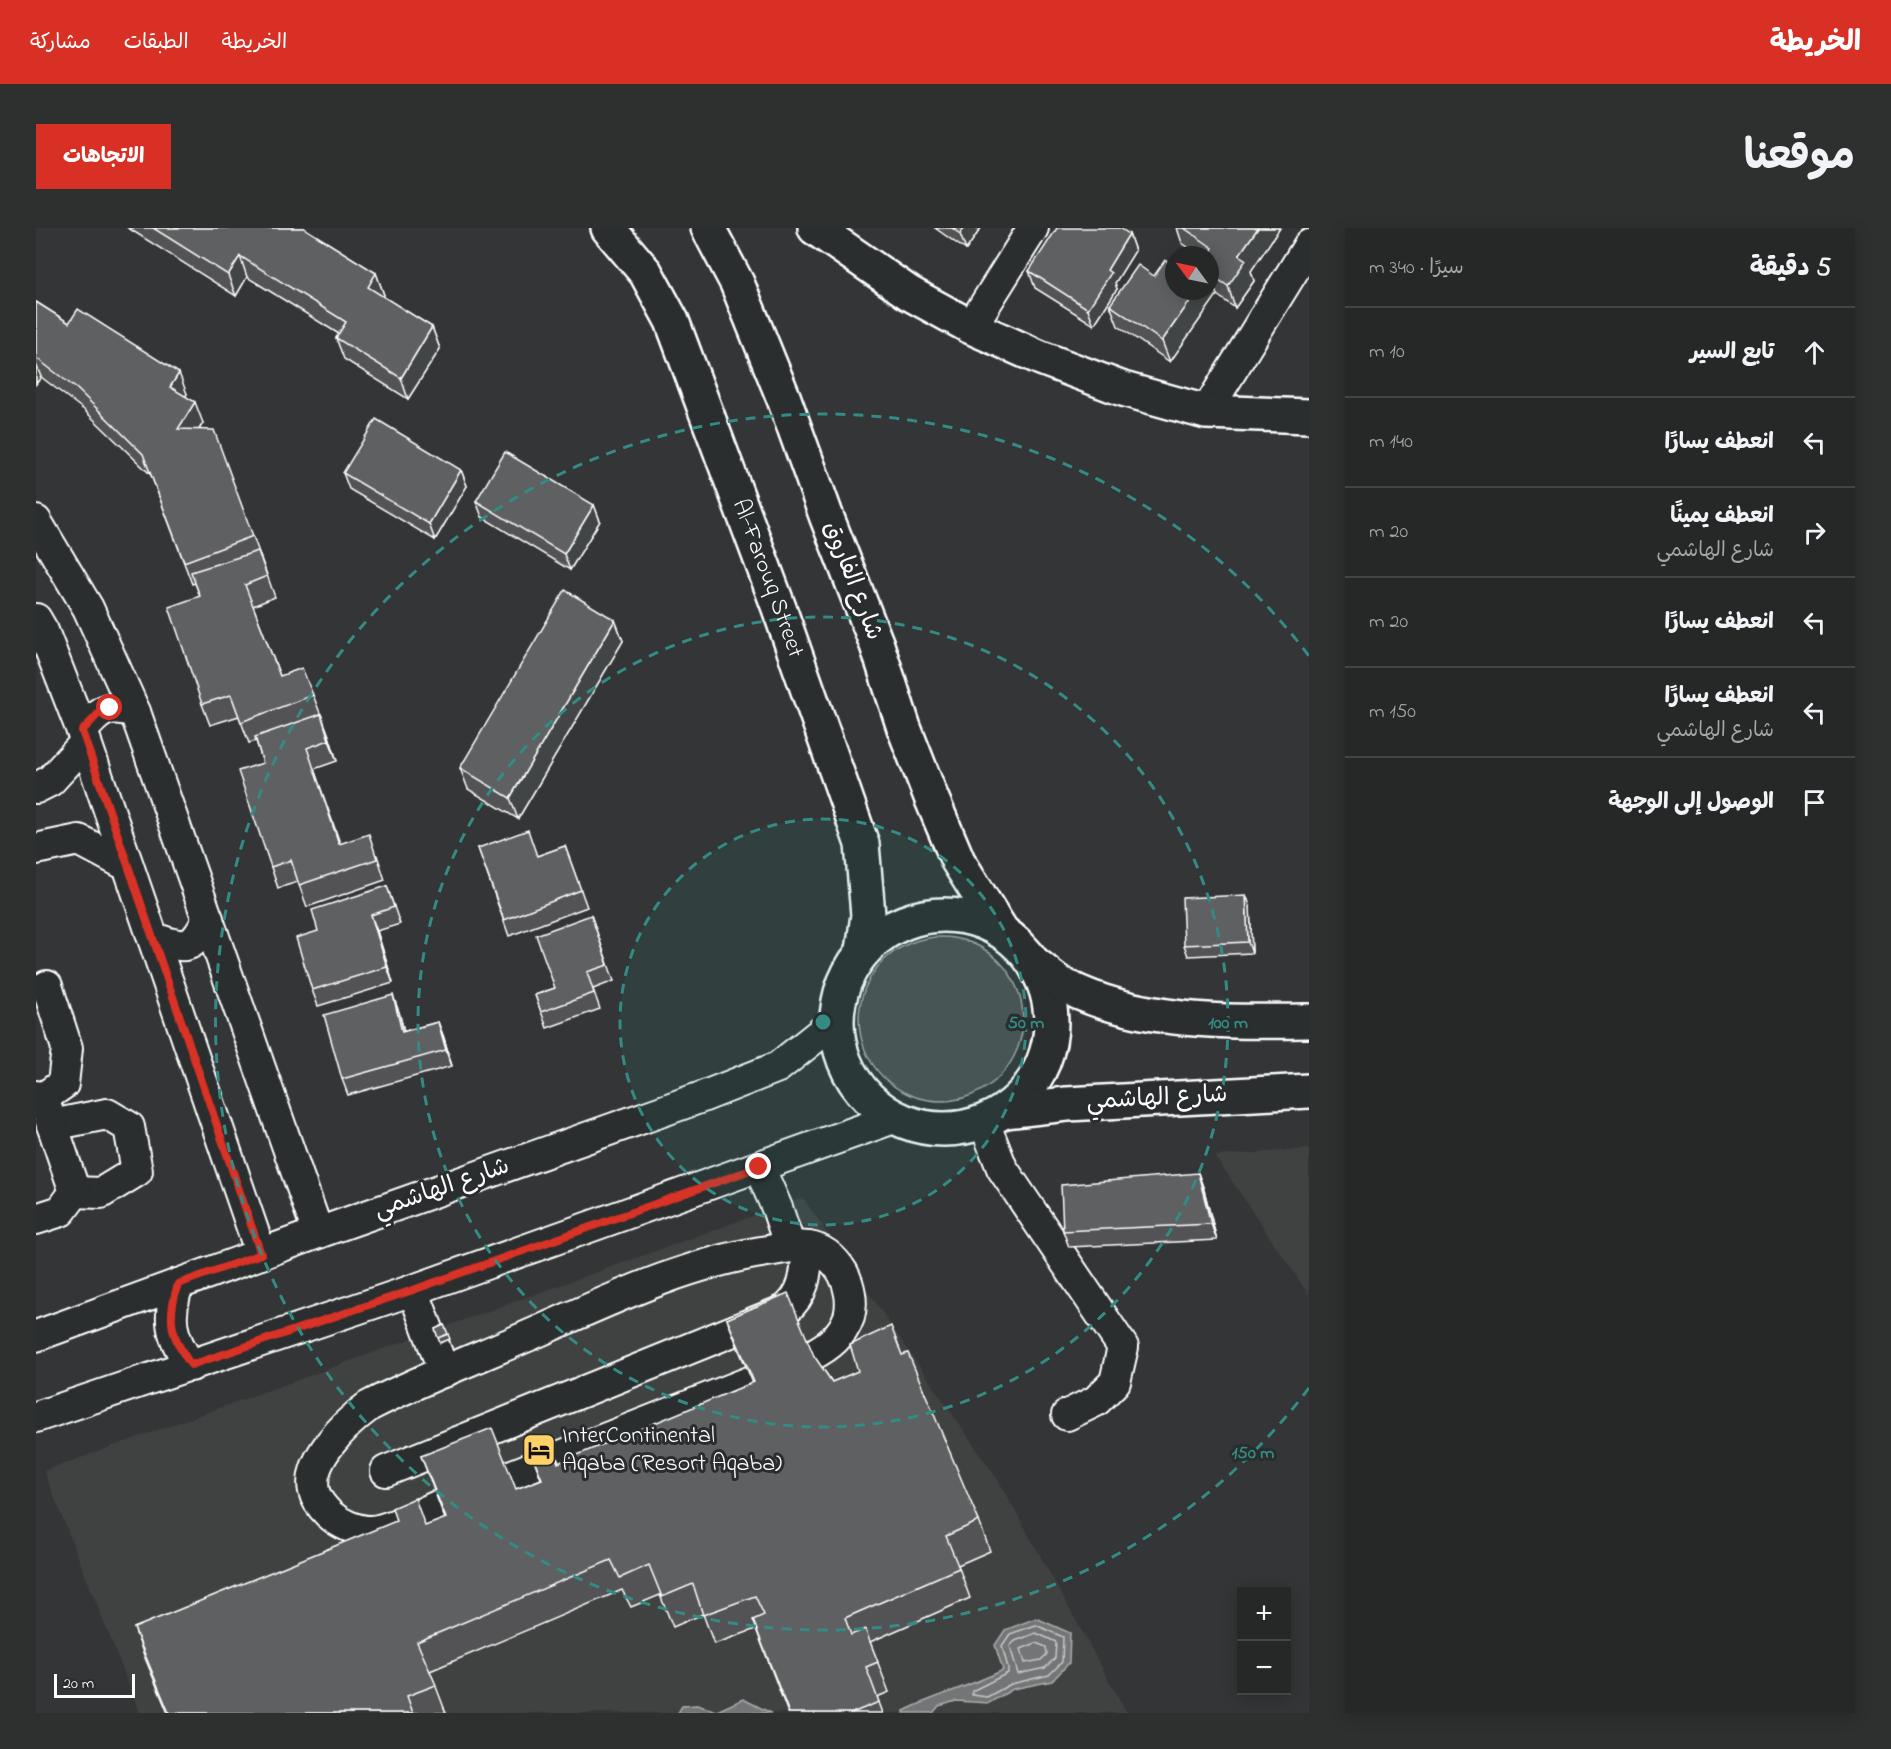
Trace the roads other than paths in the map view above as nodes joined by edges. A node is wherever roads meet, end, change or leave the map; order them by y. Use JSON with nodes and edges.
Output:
{"nodes":[{"id":1,"x":609,"y":228,"type":"edge"},
{"id":2,"x":708,"y":228,"type":"edge"},
{"id":3,"x":815,"y":228,"type":"edge"},
{"id":4,"x":1033,"y":228,"type":"edge"},
{"id":5,"x":1309,"y":245,"type":"edge"},
{"id":6,"x":971,"y":327,"type":"junction"},
{"id":7,"x":1206,"y":411,"type":"junction"},
{"id":8,"x":1309,"y":416,"type":"edge"},
{"id":9,"x":39,"y":532,"type":"edge"},
{"id":10,"x":36,"y":619,"type":"edge"},
{"id":11,"x":135,"y":712,"type":"junction"},
{"id":12,"x":84,"y":736,"type":"junction"},
{"id":13,"x":36,"y":788,"type":"edge"},
{"id":14,"x":36,"y":849,"type":"edge"},
{"id":15,"x":128,"y":866,"type":"junction"},
{"id":16,"x":208,"y":919,"type":"junction"},
{"id":17,"x":1001,"y":930,"type":"junction"},
{"id":18,"x":153,"y":938,"type":"junction"},
{"id":19,"x":863,"y":951,"type":"junction"},
{"id":20,"x":1035,"y":964,"type":"junction"},
{"id":21,"x":47,"y":986,"type":"dead end"},
{"id":22,"x":837,"y":1020,"type":"junction"},
{"id":23,"x":1309,"y":1021,"type":"edge"},
{"id":24,"x":1309,"y":1091,"type":"edge"},
{"id":25,"x":44,"y":1106,"type":"edge"},
{"id":26,"x":995,"y":1117,"type":"junction"},
{"id":27,"x":894,"y":1118,"type":"junction"},
{"id":28,"x":759,"y":1167,"type":"junction"},
{"id":29,"x":75,"y":1192,"type":"junction"},
{"id":30,"x":36,"y":1218,"type":"edge"},
{"id":31,"x":318,"y":1233,"type":"junction"},
{"id":32,"x":799,"y":1247,"type":"junction"},
{"id":33,"x":261,"y":1254,"type":"junction"},
{"id":34,"x":178,"y":1284,"type":"junction"},
{"id":35,"x":413,"y":1290,"type":"junction"},
{"id":36,"x":36,"y":1336,"type":"edge"},
{"id":37,"x":812,"y":1354,"type":"edge"},
{"id":38,"x":191,"y":1365,"type":"junction"},
{"id":39,"x":444,"y":1372,"type":"junction"},
{"id":40,"x":752,"y":1381,"type":"edge"},
{"id":41,"x":1068,"y":1415,"type":"dead end"},
{"id":42,"x":36,"y":1417,"type":"edge"},
{"id":43,"x":386,"y":1471,"type":"dead end"},
{"id":44,"x":510,"y":1476,"type":"edge"},
{"id":45,"x":440,"y":1505,"type":"edge"}],
"edges":[{"from":1,"to":19,"type":"main road","name":"Al-Farouq Street"},
{"from":2,"to":17,"type":"main road","name":"شارع الفاروق"},
{"from":3,"to":6,"type":"main road"},
{"from":4,"to":6,"type":"street"},
{"from":5,"to":7,"type":"street"},
{"from":6,"to":7,"type":"main road"},
{"from":7,"to":8,"type":"main road"},
{"from":9,"to":11,"type":"street"},
{"from":10,"to":12,"type":"street"},
{"from":11,"to":12,"type":"street"},
{"from":11,"to":16,"type":"street"},
{"from":12,"to":13,"type":"street"},
{"from":12,"to":15,"type":"street"},
{"from":14,"to":15,"type":"street"},
{"from":15,"to":18,"type":"street"},
{"from":16,"to":18,"type":"street"},
{"from":16,"to":31,"type":"street"},
{"from":17,"to":19,"type":"main road"},
{"from":17,"to":20,"type":"main road"},
{"from":18,"to":33,"type":"street"},
{"from":19,"to":22,"type":"main road","name":"شارع الهاشمي"},
{"from":20,"to":23,"type":"main road"},
{"from":20,"to":26,"type":"main road"},
{"from":21,"to":25,"type":"street"},
{"from":22,"to":27,"type":"main road","name":"شارع الهاشمي"},
{"from":22,"to":31,"type":"street","name":"شارع الهاشمي"},
{"from":24,"to":26,"type":"main road","name":"شارع الهاشمي"},
{"from":25,"to":29,"type":"street"},
{"from":25,"to":29,"type":"street"},
{"from":26,"to":27,"type":"main road","name":"شارع الهاشمي"},
{"from":26,"to":41,"type":"street"},
{"from":27,"to":28,"type":"street"},
{"from":28,"to":32,"type":"street"},
{"from":28,"to":35,"type":"street"},
{"from":29,"to":30,"type":"street"},
{"from":31,"to":33,"type":"street","name":"شارع الهاشمي"},
{"from":32,"to":37,"type":"street"},
{"from":32,"to":39,"type":"street"},
{"from":32,"to":43,"type":"street"},
{"from":33,"to":34,"type":"street","name":"شارع الهاشمي"},
{"from":34,"to":36,"type":"street","name":"شارع الهاشمي"},
{"from":34,"to":38,"type":"street"},
{"from":35,"to":38,"type":"street"},
{"from":35,"to":39,"type":"street"},
{"from":38,"to":42,"type":"street"},
{"from":39,"to":45,"type":"street"},
{"from":40,"to":44,"type":"street"}]}
